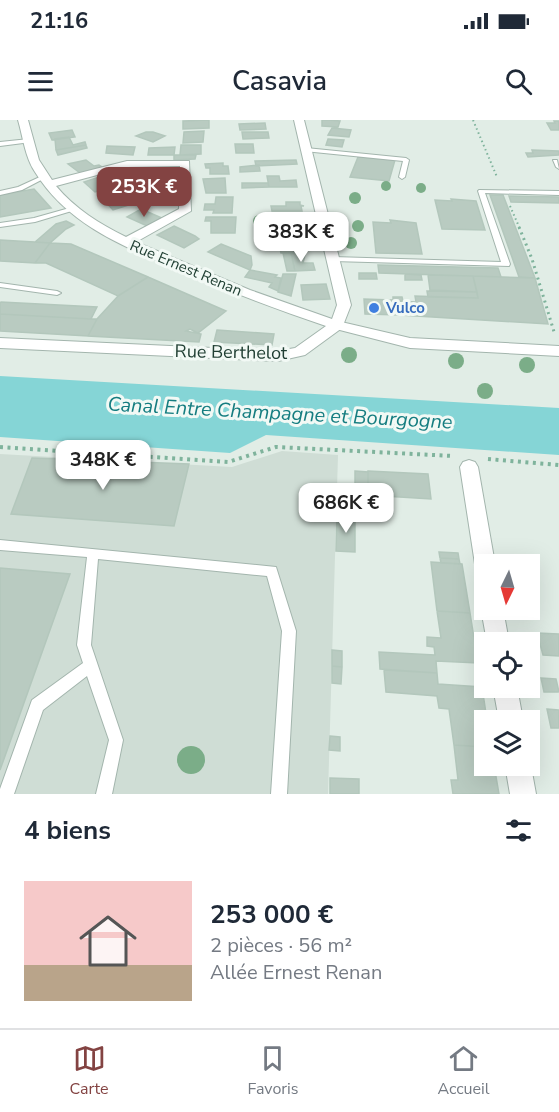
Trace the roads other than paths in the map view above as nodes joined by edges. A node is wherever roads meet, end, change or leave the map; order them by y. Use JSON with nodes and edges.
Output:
{"nodes":[{"id":1,"x":23,"y":120,"type":"edge"},
{"id":2,"x":299,"y":120,"type":"edge"},
{"id":3,"x":29,"y":141,"type":"junction"},
{"id":4,"x":0,"y":144,"type":"edge"},
{"id":5,"x":306,"y":150,"type":"junction"},
{"id":6,"x":402,"y":177,"type":"dead end"},
{"id":7,"x":47,"y":180,"type":"junction"},
{"id":8,"x":0,"y":193,"type":"edge"},
{"id":9,"x":559,"y":193,"type":"edge"},
{"id":10,"x":73,"y":209,"type":"junction"},
{"id":11,"x":0,"y":225,"type":"edge"},
{"id":12,"x":125,"y":243,"type":"junction"},
{"id":13,"x":333,"y":259,"type":"junction"},
{"id":14,"x":0,"y":285,"type":"edge"},
{"id":15,"x":57,"y":293,"type":"dead end"},
{"id":16,"x":337,"y":325,"type":"junction"},
{"id":17,"x":0,"y":343,"type":"edge"},
{"id":18,"x":558,"y":346,"type":"edge"},
{"id":19,"x":467,"y":460,"type":"road end"},
{"id":20,"x":0,"y":545,"type":"edge"},
{"id":21,"x":93,"y":553,"type":"junction"},
{"id":22,"x":483,"y":554,"type":"edge"},
{"id":23,"x":91,"y":665,"type":"junction"},
{"id":24,"x":520,"y":776,"type":"edge"},
{"id":25,"x":6,"y":794,"type":"edge"},
{"id":26,"x":104,"y":794,"type":"edge"},
{"id":27,"x":279,"y":794,"type":"edge"},
{"id":28,"x":523,"y":794,"type":"edge"}],
"edges":[{"from":1,"to":3,"type":"street","name":"Rue Ernest Renan"},
{"from":2,"to":5,"type":"street"},
{"from":3,"to":4,"type":"lane"},
{"from":3,"to":7,"type":"street","name":"Rue Ernest Renan"},
{"from":5,"to":6,"type":"lane"},
{"from":5,"to":13,"type":"street"},
{"from":7,"to":8,"type":"lane"},
{"from":7,"to":10,"type":"street","name":"Rue Ernest Renan"},
{"from":7,"to":12,"type":"street"},
{"from":9,"to":13,"type":"lane"},
{"from":10,"to":11,"type":"lane"},
{"from":10,"to":12,"type":"street","name":"Rue Ernest Renan"},
{"from":12,"to":16,"type":"street","name":"Rue Ernest Renan"},
{"from":13,"to":16,"type":"street"},
{"from":14,"to":15,"type":"lane"},
{"from":16,"to":17,"type":"street","name":"Rue Berthelot"},
{"from":16,"to":18,"type":"street"},
{"from":19,"to":22,"type":"street"},
{"from":20,"to":21,"type":"lane"},
{"from":21,"to":23,"type":"lane"},
{"from":21,"to":27,"type":"lane"},
{"from":23,"to":25,"type":"lane"},
{"from":23,"to":26,"type":"lane"},
{"from":24,"to":28,"type":"street"}]}
